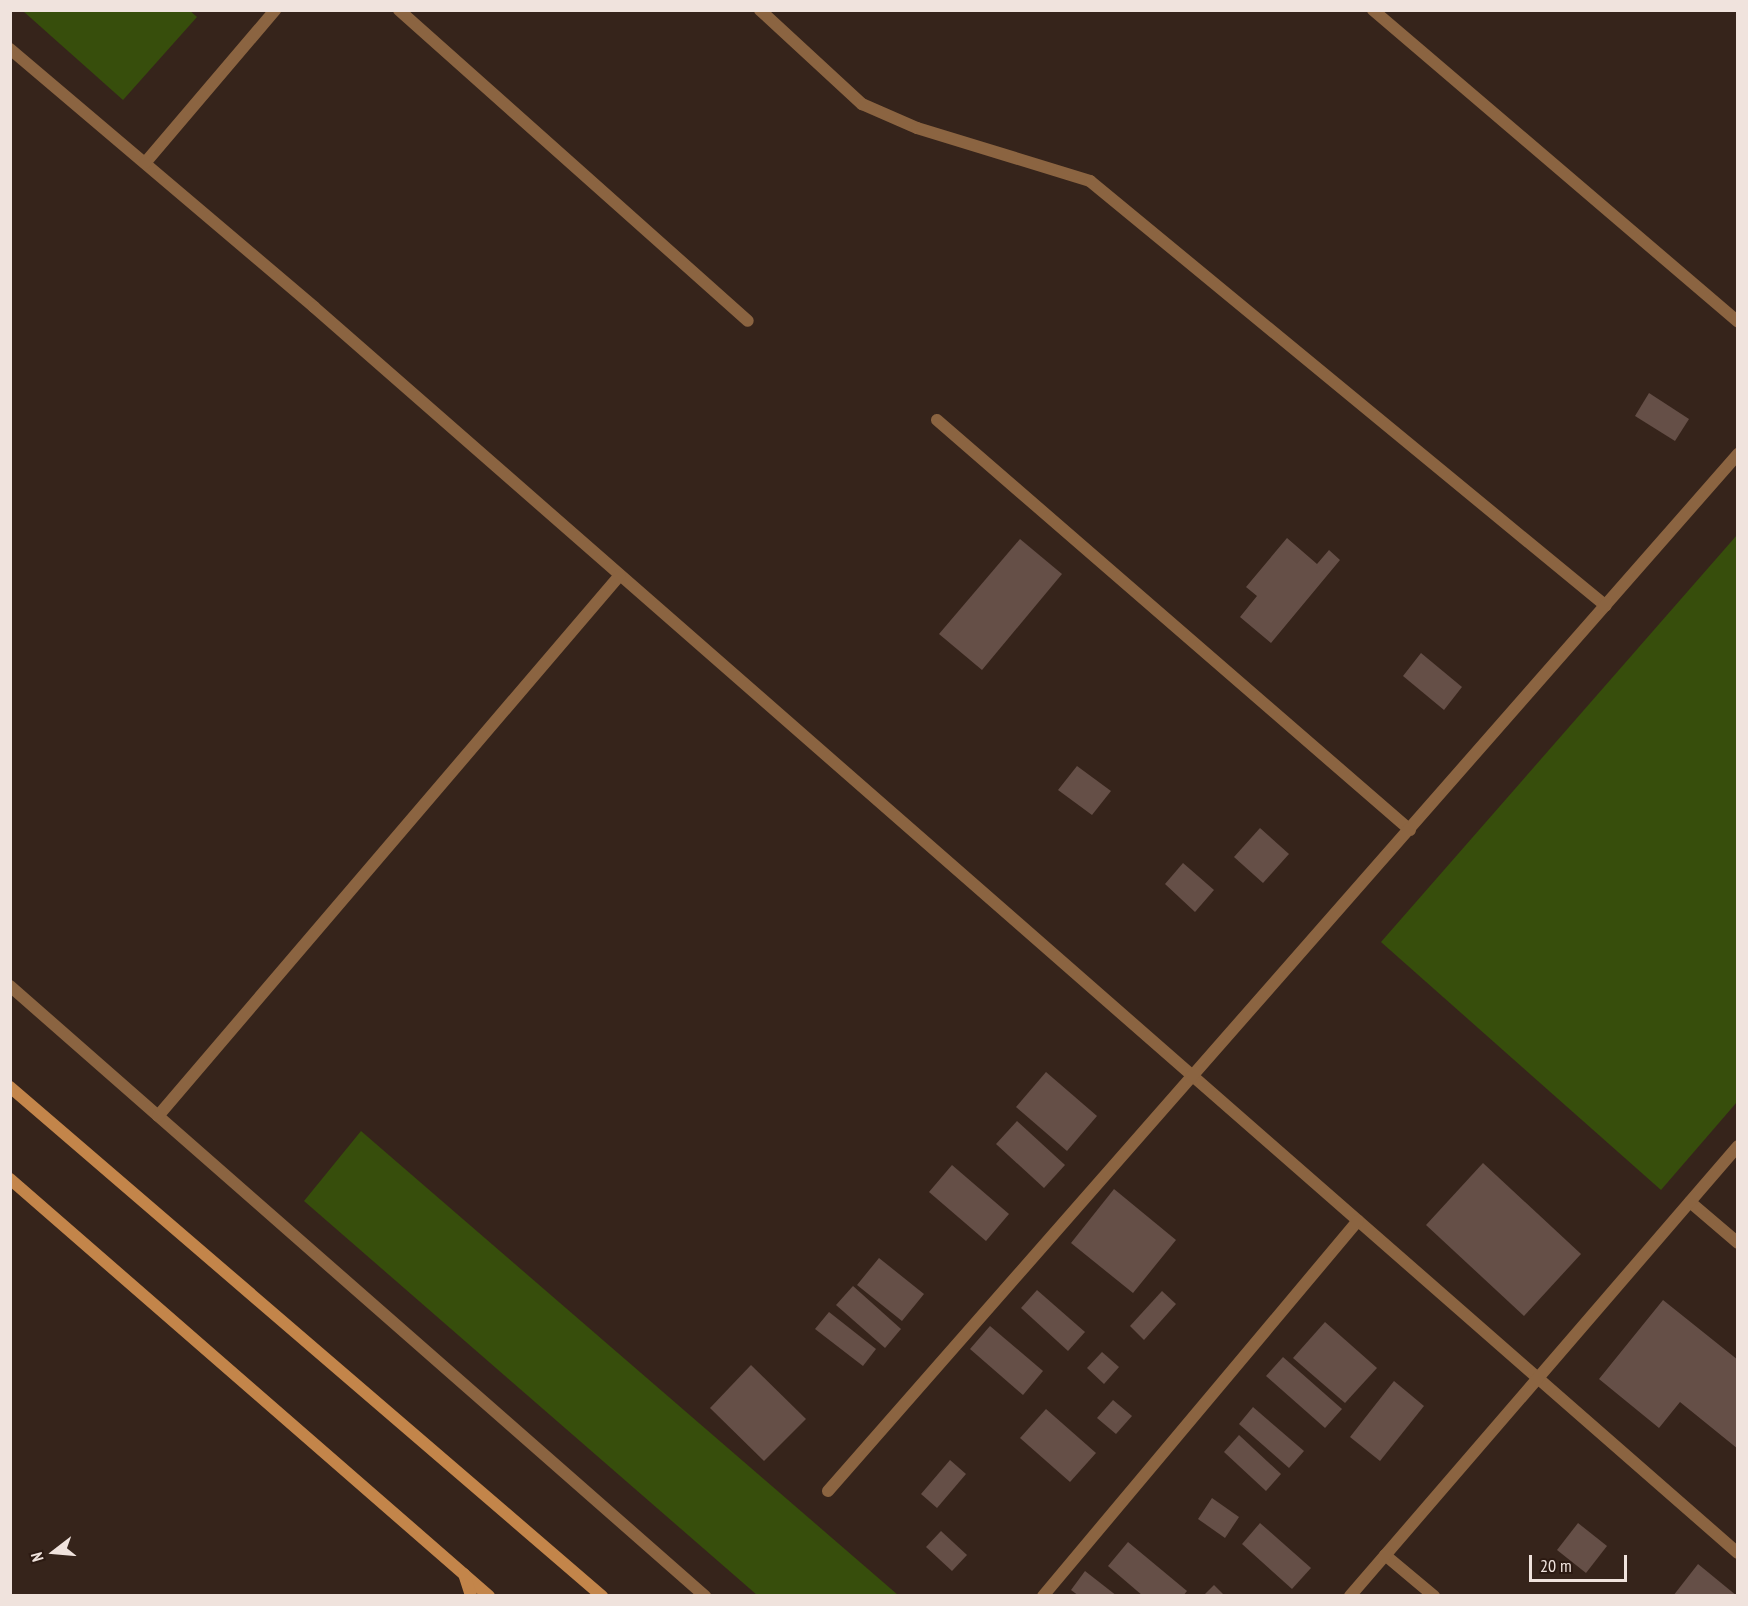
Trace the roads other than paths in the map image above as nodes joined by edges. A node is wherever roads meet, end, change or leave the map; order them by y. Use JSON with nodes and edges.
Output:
{"nodes":[{"id":1,"x":275,"y":10,"type":"edge"},
{"id":2,"x":399,"y":10,"type":"edge"},
{"id":3,"x":760,"y":10,"type":"edge"},
{"id":4,"x":1373,"y":10,"type":"edge"},
{"id":5,"x":10,"y":49,"type":"edge"},
{"id":6,"x":145,"y":163,"type":"junction"},
{"id":7,"x":748,"y":321,"type":"dead end"},
{"id":8,"x":1737,"y":322,"type":"edge"},
{"id":9,"x":937,"y":420,"type":"dead end"},
{"id":10,"x":1737,"y":454,"type":"edge"},
{"id":11,"x":620,"y":575,"type":"junction"},
{"id":12,"x":1605,"y":606,"type":"junction"},
{"id":13,"x":1410,"y":830,"type":"junction"},
{"id":14,"x":10,"y":986,"type":"edge"},
{"id":15,"x":1195,"y":1078,"type":"junction"},
{"id":16,"x":10,"y":1087,"type":"edge"},
{"id":17,"x":158,"y":1116,"type":"junction"},
{"id":18,"x":1737,"y":1146,"type":"edge"},
{"id":19,"x":10,"y":1179,"type":"edge"},
{"id":20,"x":1690,"y":1202,"type":"junction"},
{"id":21,"x":1358,"y":1221,"type":"junction"},
{"id":22,"x":1737,"y":1243,"type":"edge"},
{"id":23,"x":1538,"y":1378,"type":"junction"},
{"id":24,"x":828,"y":1491,"type":"dead end"},
{"id":25,"x":1737,"y":1553,"type":"edge"},
{"id":26,"x":1385,"y":1555,"type":"junction"},
{"id":27,"x":464,"y":1574,"type":"junction"},
{"id":28,"x":471,"y":1596,"type":"edge"},
{"id":29,"x":489,"y":1596,"type":"edge"},
{"id":30,"x":602,"y":1596,"type":"edge"},
{"id":31,"x":705,"y":1596,"type":"edge"},
{"id":32,"x":1043,"y":1596,"type":"edge"},
{"id":33,"x":1350,"y":1596,"type":"edge"},
{"id":34,"x":1434,"y":1596,"type":"edge"}],
"edges":[{"from":1,"to":6,"type":"street"},
{"from":2,"to":7,"type":"street"},
{"from":3,"to":12,"type":"street"},
{"from":4,"to":8,"type":"street"},
{"from":5,"to":6,"type":"street"},
{"from":6,"to":11,"type":"street"},
{"from":9,"to":13,"type":"street"},
{"from":10,"to":12,"type":"street"},
{"from":11,"to":15,"type":"street"},
{"from":11,"to":17,"type":"street"},
{"from":12,"to":13,"type":"street"},
{"from":13,"to":15,"type":"street"},
{"from":14,"to":17,"type":"street"},
{"from":15,"to":21,"type":"street"},
{"from":15,"to":24,"type":"street"},
{"from":16,"to":30,"type":"street"},
{"from":17,"to":31,"type":"street"},
{"from":18,"to":20,"type":"street"},
{"from":19,"to":27,"type":"street"},
{"from":20,"to":22,"type":"street"},
{"from":20,"to":23,"type":"street"},
{"from":21,"to":23,"type":"street"},
{"from":21,"to":32,"type":"street"},
{"from":23,"to":25,"type":"street"},
{"from":23,"to":26,"type":"street"},
{"from":26,"to":33,"type":"street"},
{"from":26,"to":34,"type":"street"},
{"from":27,"to":28,"type":"street"},
{"from":27,"to":29,"type":"street"}]}
